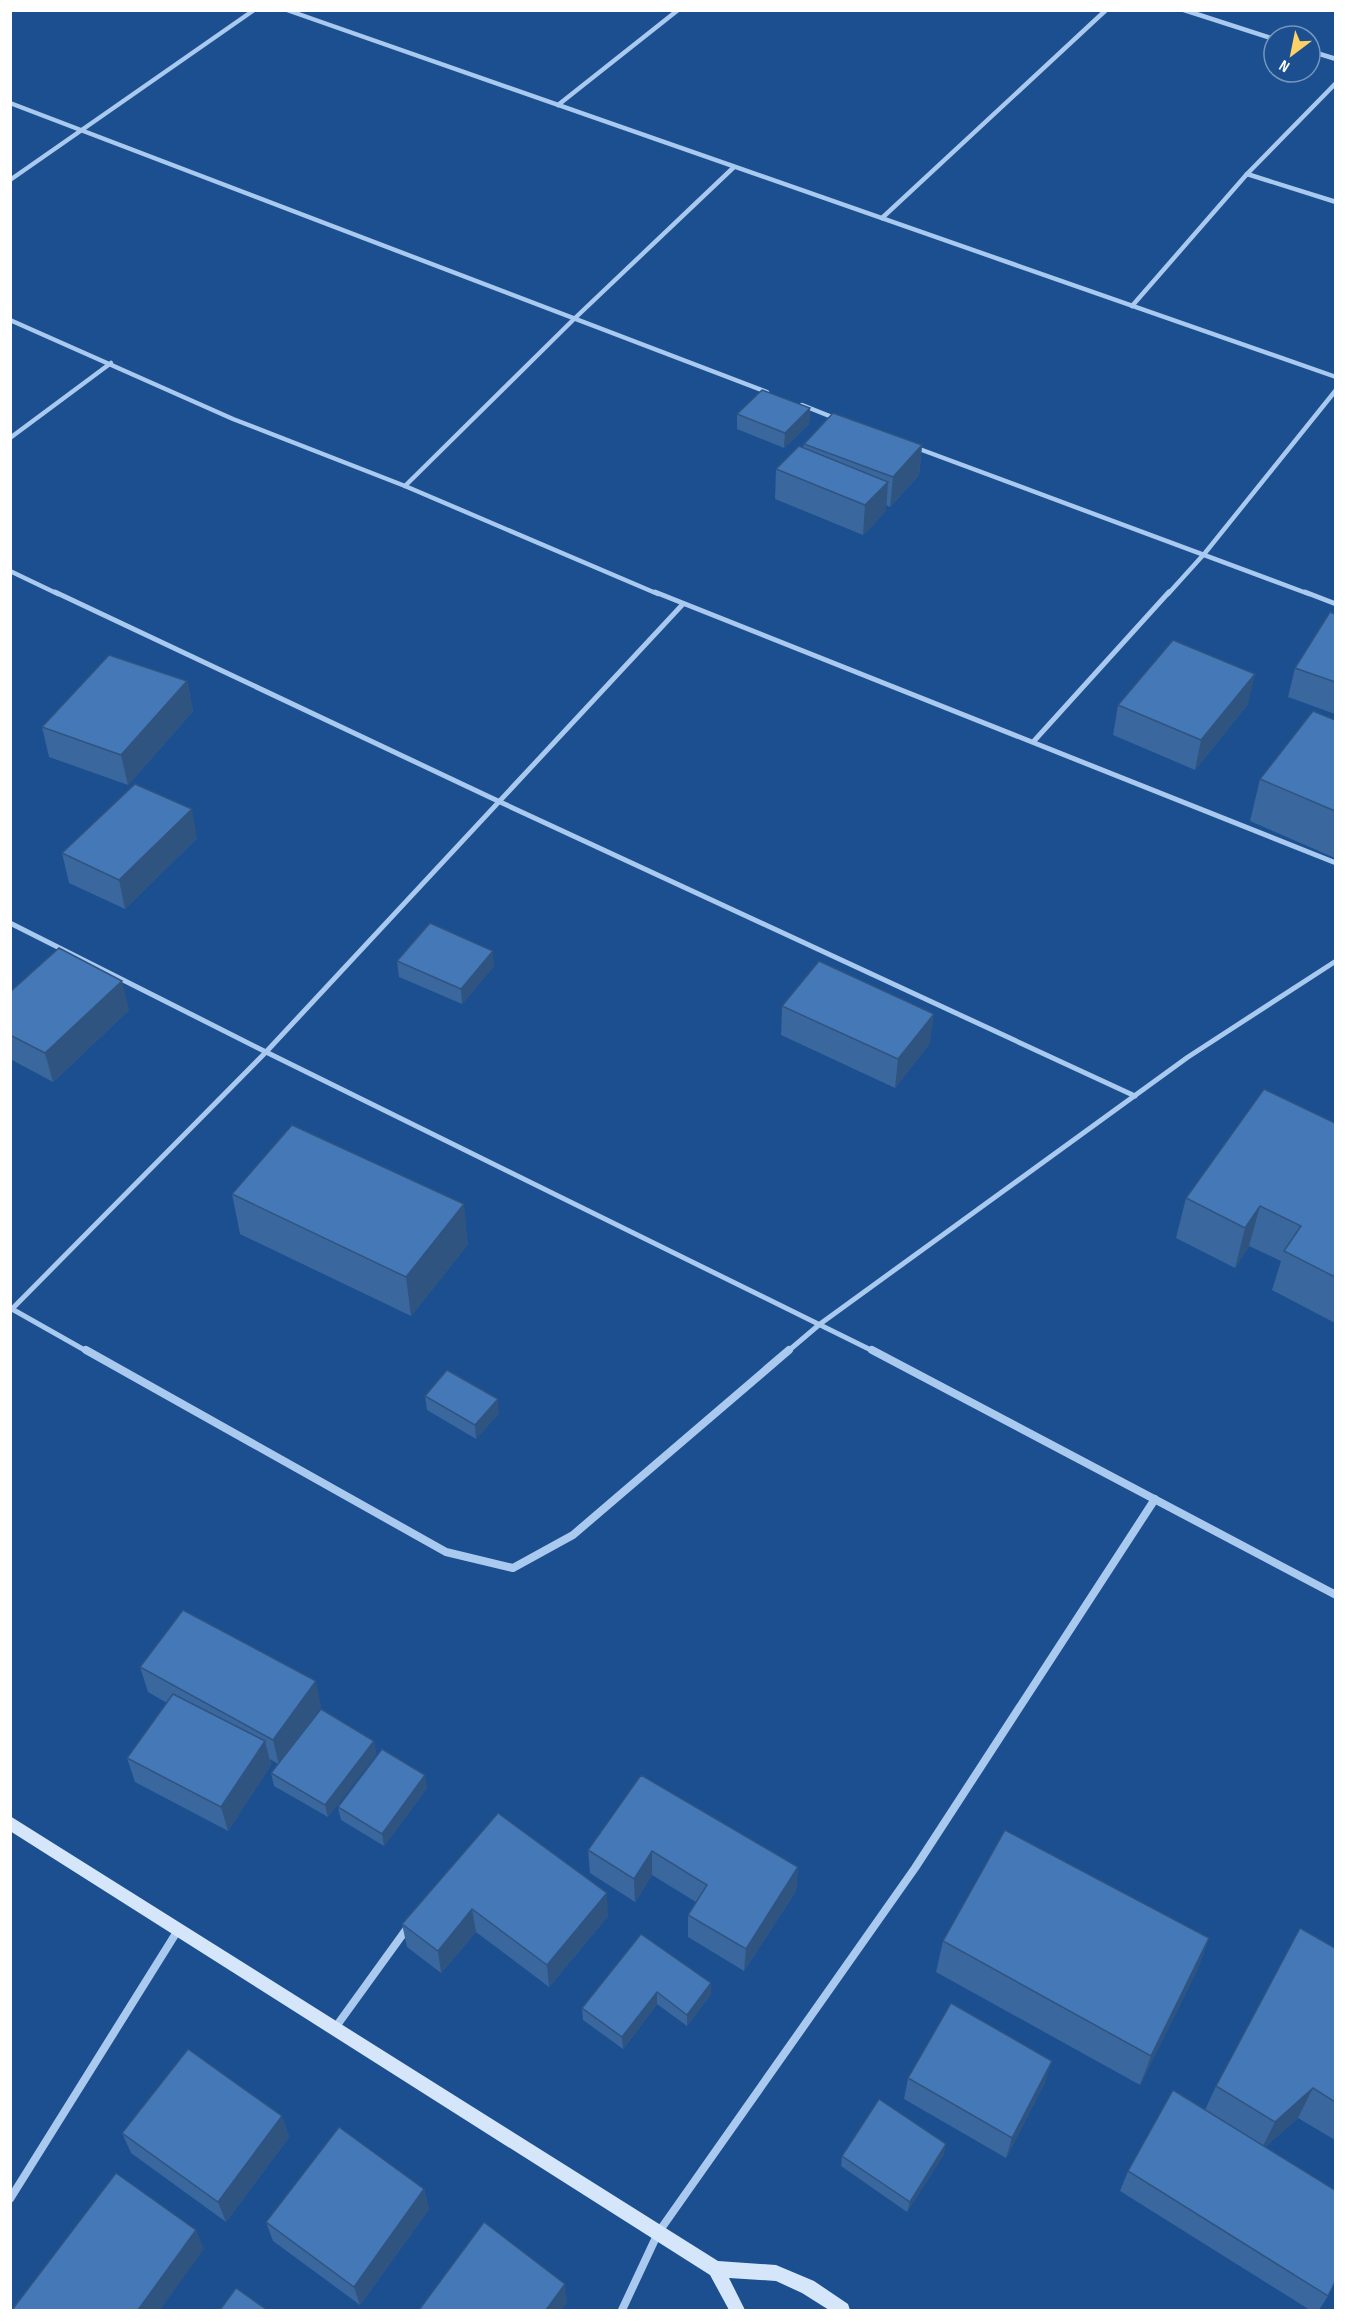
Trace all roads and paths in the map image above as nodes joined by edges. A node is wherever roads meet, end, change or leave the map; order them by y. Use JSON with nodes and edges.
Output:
{"nodes":[{"id":1,"x":254,"y":10,"type":"edge"},
{"id":2,"x":287,"y":10,"type":"edge"},
{"id":3,"x":678,"y":10,"type":"edge"},
{"id":4,"x":1106,"y":10,"type":"edge"},
{"id":5,"x":1184,"y":10,"type":"edge"},
{"id":6,"x":1262,"y":35,"type":"edge"},
{"id":7,"x":1335,"y":83,"type":"edge"},
{"id":8,"x":10,"y":103,"type":"edge"},
{"id":9,"x":558,"y":105,"type":"junction"},
{"id":10,"x":81,"y":131,"type":"junction"},
{"id":11,"x":734,"y":167,"type":"junction"},
{"id":12,"x":1247,"y":174,"type":"junction"},
{"id":13,"x":10,"y":180,"type":"edge"},
{"id":14,"x":1335,"y":202,"type":"edge"},
{"id":15,"x":882,"y":218,"type":"junction"},
{"id":16,"x":1132,"y":306,"type":"junction"},
{"id":17,"x":10,"y":320,"type":"edge"},
{"id":18,"x":573,"y":320,"type":"junction"},
{"id":19,"x":111,"y":363,"type":"junction"},
{"id":20,"x":1335,"y":377,"type":"edge"},
{"id":21,"x":1335,"y":390,"type":"edge"},
{"id":22,"x":775,"y":395,"type":"edge"},
{"id":23,"x":798,"y":404,"type":"edge"},
{"id":24,"x":843,"y":421,"type":"edge"},
{"id":25,"x":10,"y":438,"type":"edge"},
{"id":26,"x":910,"y":446,"type":"edge"},
{"id":27,"x":405,"y":486,"type":"junction"},
{"id":28,"x":1205,"y":553,"type":"junction"},
{"id":29,"x":10,"y":571,"type":"edge"},
{"id":30,"x":683,"y":604,"type":"junction"},
{"id":31,"x":1335,"y":604,"type":"edge"},
{"id":32,"x":1034,"y":741,"type":"junction"},
{"id":33,"x":498,"y":801,"type":"junction"},
{"id":34,"x":1335,"y":863,"type":"edge"},
{"id":35,"x":10,"y":923,"type":"edge"},
{"id":36,"x":1335,"y":962,"type":"edge"},
{"id":37,"x":266,"y":1052,"type":"junction"},
{"id":38,"x":1135,"y":1096,"type":"junction"},
{"id":39,"x":11,"y":1310,"type":"edge"},
{"id":40,"x":820,"y":1324,"type":"junction"},
{"id":41,"x":1155,"y":1499,"type":"junction"},
{"id":42,"x":1335,"y":1595,"type":"edge"},
{"id":43,"x":10,"y":1823,"type":"edge"},
{"id":44,"x":412,"y":1923,"type":"edge"},
{"id":45,"x":178,"y":1929,"type":"junction"},
{"id":46,"x":334,"y":2029,"type":"junction"},
{"id":47,"x":10,"y":2199,"type":"edge"},
{"id":48,"x":658,"y":2233,"type":"junction"},
{"id":49,"x":716,"y":2269,"type":"junction"},
{"id":50,"x":622,"y":2310,"type":"edge"},
{"id":51,"x":737,"y":2310,"type":"edge"},
{"id":52,"x":842,"y":2310,"type":"edge"}],
"edges":[{"from":1,"to":10,"type":"street"},
{"from":2,"to":9,"type":"street"},
{"from":3,"to":9,"type":"street"},
{"from":4,"to":15,"type":"street"},
{"from":5,"to":6,"type":"street"},
{"from":7,"to":12,"type":"street"},
{"from":8,"to":10,"type":"street"},
{"from":9,"to":11,"type":"street"},
{"from":10,"to":13,"type":"street"},
{"from":10,"to":18,"type":"street"},
{"from":11,"to":15,"type":"street"},
{"from":11,"to":18,"type":"street"},
{"from":12,"to":14,"type":"street"},
{"from":12,"to":16,"type":"street"},
{"from":15,"to":16,"type":"street"},
{"from":16,"to":20,"type":"street"},
{"from":17,"to":19,"type":"street"},
{"from":18,"to":22,"type":"street"},
{"from":18,"to":27,"type":"street"},
{"from":19,"to":25,"type":"street"},
{"from":19,"to":27,"type":"street"},
{"from":21,"to":28,"type":"street"},
{"from":23,"to":24,"type":"street"},
{"from":26,"to":28,"type":"street"},
{"from":27,"to":30,"type":"street"},
{"from":28,"to":31,"type":"street"},
{"from":28,"to":32,"type":"street"},
{"from":29,"to":33,"type":"street"},
{"from":30,"to":32,"type":"street"},
{"from":30,"to":33,"type":"street"},
{"from":32,"to":34,"type":"street"},
{"from":33,"to":37,"type":"street"},
{"from":33,"to":38,"type":"street"},
{"from":35,"to":37,"type":"street"},
{"from":36,"to":38,"type":"street"},
{"from":37,"to":39,"type":"street"},
{"from":37,"to":40,"type":"street"},
{"from":38,"to":40,"type":"street"},
{"from":39,"to":40,"type":"street"},
{"from":40,"to":41,"type":"street"},
{"from":41,"to":42,"type":"street"},
{"from":41,"to":48,"type":"street"},
{"from":43,"to":45,"type":"street"},
{"from":44,"to":46,"type":"street"},
{"from":45,"to":46,"type":"street"},
{"from":45,"to":47,"type":"street"},
{"from":46,"to":48,"type":"street"},
{"from":48,"to":49,"type":"street"},
{"from":48,"to":50,"type":"street"},
{"from":49,"to":51,"type":"street"},
{"from":49,"to":52,"type":"street"}]}
